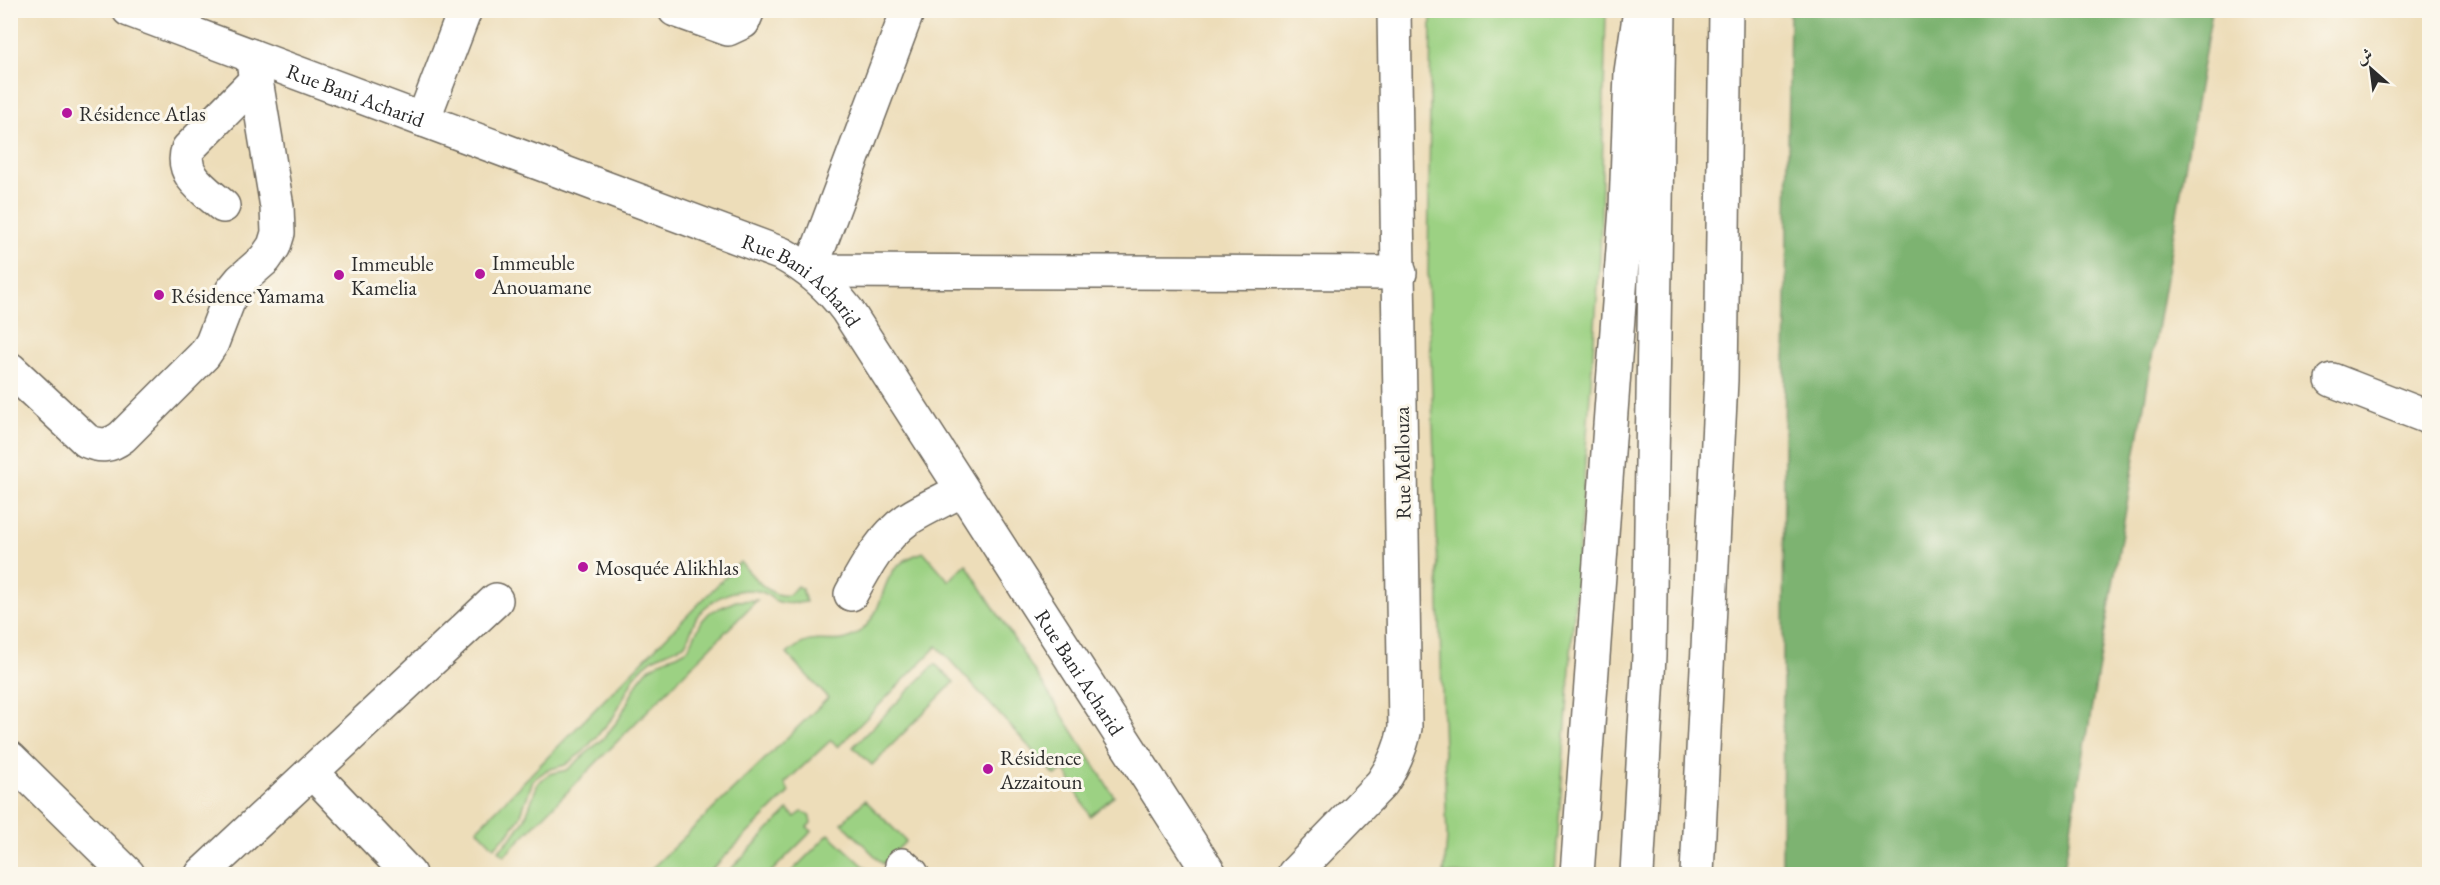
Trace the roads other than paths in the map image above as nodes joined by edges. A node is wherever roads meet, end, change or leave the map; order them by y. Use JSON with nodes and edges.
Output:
{"nodes":[{"id":1,"x":129,"y":10,"type":"edge"},
{"id":2,"x":465,"y":10,"type":"edge"},
{"id":3,"x":675,"y":10,"type":"edge"},
{"id":4,"x":748,"y":10,"type":"edge"},
{"id":5,"x":908,"y":10,"type":"edge"},
{"id":6,"x":1394,"y":10,"type":"edge"},
{"id":7,"x":1640,"y":10,"type":"edge"},
{"id":8,"x":1659,"y":10,"type":"edge"},
{"id":9,"x":1726,"y":10,"type":"edge"},
{"id":10,"x":254,"y":68,"type":"junction"},
{"id":11,"x":423,"y":120,"type":"junction"},
{"id":12,"x":223,"y":206,"type":"dead end"},
{"id":13,"x":810,"y":271,"type":"junction"},
{"id":14,"x":1400,"y":273,"type":"junction"},
{"id":15,"x":2332,"y":380,"type":"dead end"},
{"id":16,"x":16,"y":386,"type":"edge"},
{"id":17,"x":2430,"y":417,"type":"edge"},
{"id":18,"x":962,"y":490,"type":"junction"},
{"id":19,"x":851,"y":594,"type":"dead end"},
{"id":20,"x":496,"y":600,"type":"dead end"},
{"id":21,"x":10,"y":758,"type":"edge"},
{"id":22,"x":312,"y":772,"type":"junction"},
{"id":23,"x":128,"y":874,"type":"edge"},
{"id":24,"x":202,"y":874,"type":"edge"},
{"id":25,"x":409,"y":874,"type":"edge"},
{"id":26,"x":1210,"y":874,"type":"edge"},
{"id":27,"x":1294,"y":874,"type":"edge"},
{"id":28,"x":1577,"y":874,"type":"edge"},
{"id":29,"x":1637,"y":874,"type":"edge"},
{"id":30,"x":1696,"y":874,"type":"edge"}],
"edges":[{"from":1,"to":10,"type":"main road","name":"Rue Bani Acharid"},
{"from":2,"to":11,"type":"main road"},
{"from":3,"to":4,"type":"main road"},
{"from":5,"to":13,"type":"main road"},
{"from":6,"to":14,"type":"main road","name":"Rue Mellouza"},
{"from":7,"to":28,"type":"main road"},
{"from":8,"to":29,"type":"main road"},
{"from":9,"to":30,"type":"main road"},
{"from":10,"to":11,"type":"main road","name":"Rue Bani Acharid"},
{"from":10,"to":12,"type":"main road"},
{"from":10,"to":16,"type":"main road"},
{"from":11,"to":13,"type":"main road","name":"Rue Bani Acharid"},
{"from":13,"to":14,"type":"main road"},
{"from":13,"to":18,"type":"main road","name":"Rue Bani Acharid"},
{"from":14,"to":27,"type":"main road","name":"Rue Mellouza"},
{"from":15,"to":17,"type":"main road"},
{"from":18,"to":19,"type":"main road"},
{"from":18,"to":26,"type":"main road","name":"Rue Bani Acharid"},
{"from":20,"to":22,"type":"main road"},
{"from":21,"to":23,"type":"main road"},
{"from":22,"to":24,"type":"main road"},
{"from":22,"to":25,"type":"main road"}]}
